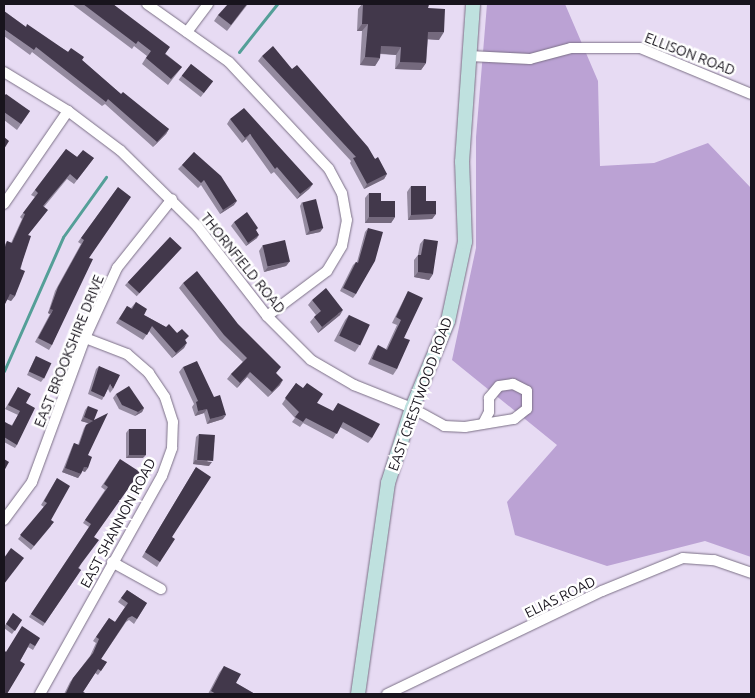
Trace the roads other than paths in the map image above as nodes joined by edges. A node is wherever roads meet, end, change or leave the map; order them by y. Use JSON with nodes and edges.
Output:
{"nodes":[{"id":1,"x":147,"y":4,"type":"edge"},
{"id":2,"x":208,"y":4,"type":"edge"},
{"id":3,"x":473,"y":4,"type":"edge"},
{"id":4,"x":187,"y":32,"type":"junction"},
{"id":5,"x":469,"y":56,"type":"junction"},
{"id":6,"x":4,"y":72,"type":"edge"},
{"id":7,"x":751,"y":94,"type":"edge"},
{"id":8,"x":68,"y":112,"type":"junction"},
{"id":9,"x":172,"y":199,"type":"junction"},
{"id":10,"x":4,"y":204,"type":"edge"},
{"id":11,"x":268,"y":316,"type":"junction"},
{"id":12,"x":85,"y":338,"type":"junction"},
{"id":13,"x":412,"y":408,"type":"junction"},
{"id":14,"x":483,"y":424,"type":"junction"},
{"id":15,"x":5,"y":517,"type":"edge"},
{"id":16,"x":112,"y":562,"type":"junction"},
{"id":17,"x":751,"y":573,"type":"edge"},
{"id":18,"x":161,"y":589,"type":"dead end"},
{"id":19,"x":40,"y":694,"type":"edge"},
{"id":20,"x":358,"y":694,"type":"edge"},
{"id":21,"x":388,"y":694,"type":"edge"}],
"edges":[{"from":1,"to":4,"type":"street"},
{"from":2,"to":4,"type":"street"},
{"from":3,"to":5,"type":"street","name":"EAST CRESTWOOD ROAD"},
{"from":4,"to":11,"type":"street"},
{"from":5,"to":7,"type":"street","name":"ELLISON ROAD"},
{"from":5,"to":13,"type":"street","name":"EAST CRESTWOOD ROAD"},
{"from":6,"to":8,"type":"street","name":"THORNFIELD ROAD"},
{"from":8,"to":9,"type":"street","name":"THORNFIELD ROAD"},
{"from":8,"to":10,"type":"street"},
{"from":9,"to":11,"type":"street","name":"THORNFIELD ROAD"},
{"from":9,"to":12,"type":"street","name":"EAST BROOKSHIRE DRIVE"},
{"from":11,"to":13,"type":"street","name":"THORNFIELD ROAD"},
{"from":12,"to":15,"type":"street","name":"EAST BROOKSHIRE DRIVE"},
{"from":12,"to":16,"type":"street","name":"EAST SHANNON ROAD"},
{"from":13,"to":14,"type":"street","name":"THORNFIELD ROAD"},
{"from":13,"to":20,"type":"street","name":"EAST CRESTWOOD ROAD"},
{"from":14,"to":14,"type":"street","name":"THORNFIELD ROAD"},
{"from":16,"to":18,"type":"street"},
{"from":16,"to":19,"type":"street","name":"EAST SHANNON ROAD"},
{"from":17,"to":21,"type":"street","name":"ELIAS ROAD"}]}
